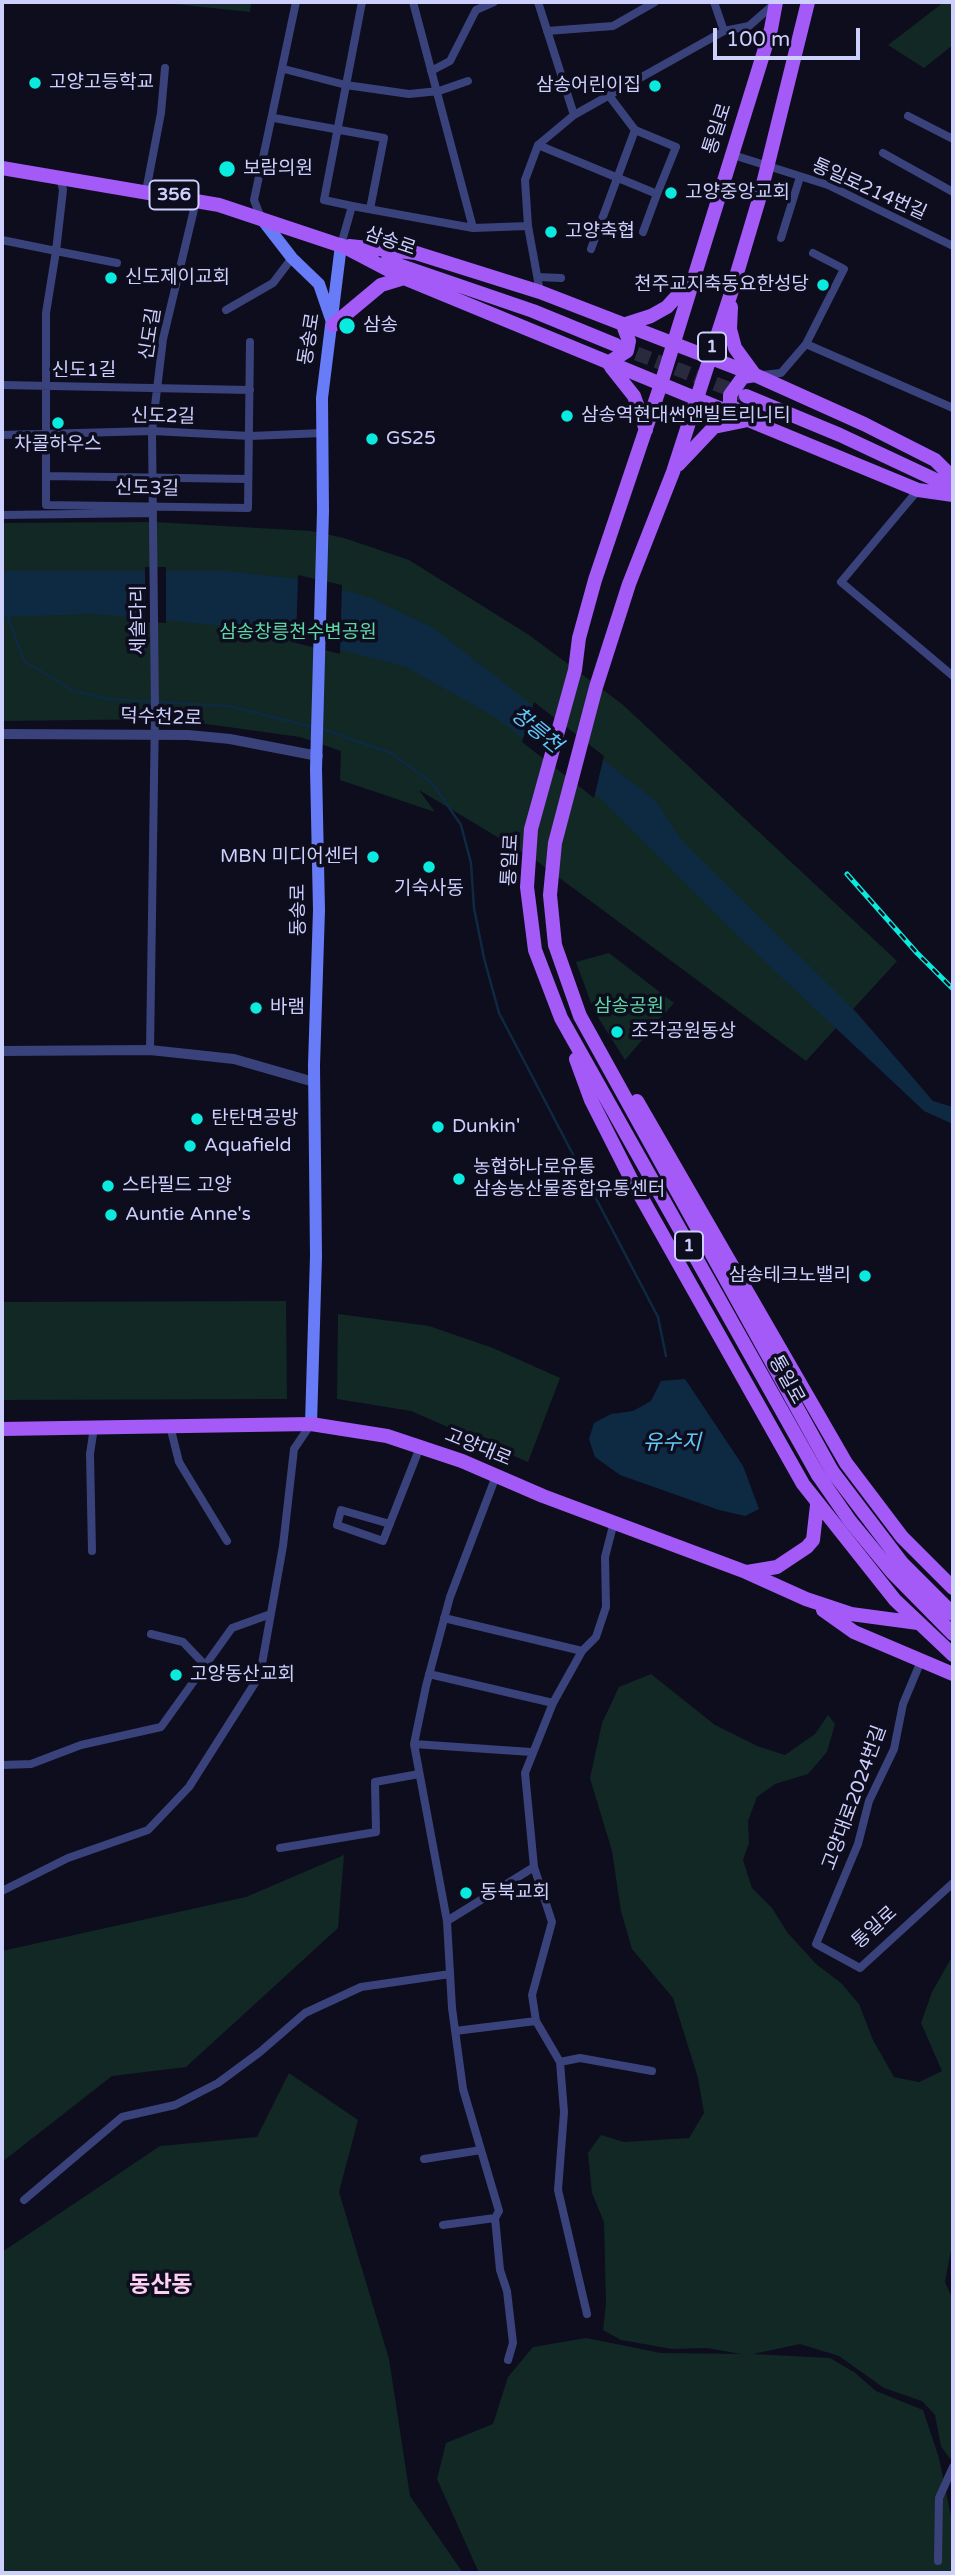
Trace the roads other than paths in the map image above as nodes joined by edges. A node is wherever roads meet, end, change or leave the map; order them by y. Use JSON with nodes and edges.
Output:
{"nodes":[{"id":1,"x":296,"y":2,"type":"edge"},
{"id":2,"x":362,"y":2,"type":"edge"},
{"id":3,"x":413,"y":2,"type":"edge"},
{"id":4,"x":494,"y":2,"type":"edge"},
{"id":5,"x":538,"y":2,"type":"edge"},
{"id":6,"x":655,"y":2,"type":"edge"},
{"id":7,"x":714,"y":2,"type":"edge"},
{"id":8,"x":776,"y":2,"type":"edge"},
{"id":9,"x":808,"y":2,"type":"edge"},
{"id":10,"x":547,"y":31,"type":"junction"},
{"id":11,"x":724,"y":31,"type":"junction"},
{"id":12,"x":165,"y":68,"type":"dead end"},
{"id":13,"x":284,"y":69,"type":"junction"},
{"id":14,"x":431,"y":71,"type":"junction"},
{"id":15,"x":468,"y":81,"type":"dead end"},
{"id":16,"x":346,"y":85,"type":"junction"},
{"id":17,"x":439,"y":91,"type":"junction"},
{"id":18,"x":610,"y":97,"type":"junction"},
{"id":19,"x":574,"y":115,"type":"junction"},
{"id":20,"x":908,"y":116,"type":"dead end"},
{"id":21,"x":274,"y":118,"type":"junction"},
{"id":22,"x":635,"y":130,"type":"junction"},
{"id":23,"x":337,"y":131,"type":"junction"},
{"id":24,"x":953,"y":139,"type":"edge"},
{"id":25,"x":538,"y":145,"type":"junction"},
{"id":26,"x":883,"y":153,"type":"dead end"},
{"id":27,"x":730,"y":154,"type":"junction"},
{"id":28,"x":768,"y":166,"type":"junction"},
{"id":29,"x":2,"y":168,"type":"edge"},
{"id":30,"x":60,"y":177,"type":"junction"},
{"id":31,"x":617,"y":177,"type":"junction"},
{"id":32,"x":800,"y":177,"type":"junction"},
{"id":33,"x":146,"y":191,"type":"junction"},
{"id":34,"x":953,"y":192,"type":"edge"},
{"id":35,"x":657,"y":194,"type":"junction"},
{"id":36,"x":196,"y":200,"type":"junction"},
{"id":37,"x":352,"y":206,"type":"junction"},
{"id":38,"x":370,"y":209,"type":"junction"},
{"id":39,"x":261,"y":218,"type":"junction"},
{"id":40,"x":528,"y":226,"type":"junction"},
{"id":41,"x":473,"y":228,"type":"junction"},
{"id":42,"x":643,"y":232,"type":"dead end"},
{"id":43,"x":781,"y":238,"type":"dead end"},
{"id":44,"x":2,"y":240,"type":"edge"},
{"id":45,"x":341,"y":245,"type":"junction"},
{"id":46,"x":953,"y":246,"type":"edge"},
{"id":47,"x":591,"y":249,"type":"dead end"},
{"id":48,"x":56,"y":251,"type":"junction"},
{"id":49,"x":813,"y":253,"type":"dead end"},
{"id":50,"x":292,"y":258,"type":"junction"},
{"id":51,"x":117,"y":263,"type":"dead end"},
{"id":52,"x":404,"y":278,"type":"junction"},
{"id":53,"x":561,"y":278,"type":"dead end"},
{"id":54,"x":693,"y":278,"type":"junction"},
{"id":55,"x":539,"y":285,"type":"junction"},
{"id":56,"x":732,"y":290,"type":"junction"},
{"id":57,"x":226,"y":310,"type":"dead end"},
{"id":58,"x":333,"y":325,"type":"junction"},
{"id":59,"x":623,"y":325,"type":"junction"},
{"id":60,"x":250,"y":342,"type":"dead end"},
{"id":61,"x":673,"y":344,"type":"junction"},
{"id":62,"x":806,"y":344,"type":"junction"},
{"id":63,"x":616,"y":345,"type":"tunnel mouth"},
{"id":64,"x":709,"y":358,"type":"junction"},
{"id":65,"x":608,"y":363,"type":"junction"},
{"id":66,"x":781,"y":373,"type":"junction"},
{"id":67,"x":755,"y":375,"type":"junction"},
{"id":68,"x":661,"y":384,"type":"junction"},
{"id":69,"x":2,"y":385,"type":"edge"},
{"id":70,"x":47,"y":387,"type":"junction"},
{"id":71,"x":159,"y":387,"type":"junction"},
{"id":72,"x":787,"y":389,"type":"junction"},
{"id":73,"x":250,"y":390,"type":"junction"},
{"id":74,"x":746,"y":396,"type":"tunnel mouth"},
{"id":75,"x":696,"y":398,"type":"junction"},
{"id":76,"x":953,"y":408,"type":"edge"},
{"id":77,"x":751,"y":419,"type":"junction"},
{"id":78,"x":646,"y":430,"type":"junction"},
{"id":79,"x":152,"y":431,"type":"junction"},
{"id":80,"x":323,"y":433,"type":"junction"},
{"id":81,"x":2,"y":435,"type":"edge"},
{"id":82,"x":48,"y":435,"type":"junction"},
{"id":83,"x":250,"y":436,"type":"junction"},
{"id":84,"x":673,"y":472,"type":"junction"},
{"id":85,"x":46,"y":476,"type":"junction"},
{"id":86,"x":153,"y":476,"type":"junction"},
{"id":87,"x":953,"y":478,"type":"edge"},
{"id":88,"x":248,"y":479,"type":"junction"},
{"id":89,"x":953,"y":488,"type":"edge"},
{"id":90,"x":918,"y":490,"type":"junction"},
{"id":91,"x":953,"y":495,"type":"edge"},
{"id":92,"x":152,"y":509,"type":"junction"},
{"id":93,"x":2,"y":515,"type":"edge"},
{"id":94,"x":155,"y":528,"type":"joint"},
{"id":95,"x":953,"y":676,"type":"edge"},
{"id":96,"x":154,"y":733,"type":"junction"},
{"id":97,"x":2,"y":734,"type":"edge"},
{"id":98,"x":318,"y":756,"type":"junction"},
{"id":99,"x":580,"y":1016,"type":"junction"},
{"id":100,"x":561,"y":1018,"type":"junction"},
{"id":101,"x":150,"y":1050,"type":"junction"},
{"id":102,"x":2,"y":1051,"type":"edge"},
{"id":103,"x":314,"y":1082,"type":"junction"},
{"id":104,"x":311,"y":1424,"type":"junction"},
{"id":105,"x":170,"y":1426,"type":"junction"},
{"id":106,"x":94,"y":1427,"type":"junction"},
{"id":107,"x":2,"y":1429,"type":"edge"},
{"id":108,"x":420,"y":1447,"type":"junction"},
{"id":109,"x":825,"y":1473,"type":"junction"},
{"id":110,"x":496,"y":1476,"type":"junction"},
{"id":111,"x":817,"y":1505,"type":"junction"},
{"id":112,"x":614,"y":1522,"type":"junction"},
{"id":113,"x":390,"y":1524,"type":"junction"},
{"id":114,"x":228,"y":1541,"type":"dead end"},
{"id":115,"x":92,"y":1551,"type":"dead end"},
{"id":116,"x":746,"y":1572,"type":"junction"},
{"id":117,"x":953,"y":1590,"type":"edge"},
{"id":118,"x":806,"y":1599,"type":"junction"},
{"id":119,"x":953,"y":1614,"type":"edge"},
{"id":120,"x":268,"y":1615,"type":"junction"},
{"id":121,"x":444,"y":1618,"type":"junction"},
{"id":122,"x":918,"y":1623,"type":"junction"},
{"id":123,"x":151,"y":1634,"type":"dead end"},
{"id":124,"x":953,"y":1634,"type":"edge"},
{"id":125,"x":582,"y":1651,"type":"junction"},
{"id":126,"x":953,"y":1655,"type":"edge"},
{"id":127,"x":921,"y":1661,"type":"junction"},
{"id":128,"x":205,"y":1665,"type":"junction"},
{"id":129,"x":429,"y":1674,"type":"junction"},
{"id":130,"x":953,"y":1674,"type":"edge"},
{"id":131,"x":553,"y":1703,"type":"junction"},
{"id":132,"x":414,"y":1745,"type":"junction"},
{"id":133,"x":531,"y":1752,"type":"junction"},
{"id":134,"x":2,"y":1765,"type":"edge"},
{"id":135,"x":419,"y":1774,"type":"junction"},
{"id":136,"x":280,"y":1848,"type":"dead end"},
{"id":137,"x":534,"y":1867,"type":"junction"},
{"id":138,"x":953,"y":1883,"type":"edge"},
{"id":139,"x":2,"y":1891,"type":"edge"},
{"id":140,"x":447,"y":1922,"type":"junction"},
{"id":141,"x":816,"y":1944,"type":"joint"},
{"id":142,"x":450,"y":1974,"type":"junction"},
{"id":143,"x":536,"y":2021,"type":"junction"},
{"id":144,"x":455,"y":2031,"type":"junction"},
{"id":145,"x":560,"y":2062,"type":"junction"},
{"id":146,"x":652,"y":2071,"type":"dead end"},
{"id":147,"x":481,"y":2150,"type":"junction"},
{"id":148,"x":424,"y":2159,"type":"dead end"},
{"id":149,"x":24,"y":2200,"type":"dead end"},
{"id":150,"x":495,"y":2218,"type":"junction"},
{"id":151,"x":443,"y":2225,"type":"dead end"},
{"id":152,"x":587,"y":2314,"type":"dead end"},
{"id":153,"x":508,"y":2360,"type":"dead end"},
{"id":154,"x":953,"y":2467,"type":"edge"},
{"id":155,"x":938,"y":2561,"type":"dead end"}],
"edges":[{"from":1,"to":13,"type":"street"},
{"from":2,"to":16,"type":"street","name":"삼송로"},
{"from":3,"to":14,"type":"street"},
{"from":4,"to":14,"type":"street"},
{"from":5,"to":10,"type":"street"},
{"from":6,"to":10,"type":"street"},
{"from":7,"to":11,"type":"street"},
{"from":8,"to":11,"type":"street"},
{"from":8,"to":27,"type":"main road","name":"통일로","number":"1"},
{"from":9,"to":28,"type":"main road","name":"통일로","number":"1"},
{"from":10,"to":19,"type":"street"},
{"from":11,"to":18,"type":"street"},
{"from":12,"to":33,"type":"street"},
{"from":13,"to":16,"type":"street"},
{"from":13,"to":21,"type":"street"},
{"from":14,"to":17,"type":"street"},
{"from":15,"to":17,"type":"street"},
{"from":16,"to":17,"type":"street"},
{"from":16,"to":23,"type":"street","name":"삼송로"},
{"from":17,"to":41,"type":"street"},
{"from":18,"to":19,"type":"street"},
{"from":18,"to":22,"type":"street"},
{"from":19,"to":25,"type":"street"},
{"from":20,"to":24,"type":"street"},
{"from":21,"to":23,"type":"street"},
{"from":21,"to":39,"type":"street"},
{"from":22,"to":31,"type":"street"},
{"from":22,"to":35,"type":"street"},
{"from":23,"to":37,"type":"street","name":"삼송로"},
{"from":23,"to":38,"type":"street"},
{"from":25,"to":31,"type":"street"},
{"from":25,"to":40,"type":"street"},
{"from":26,"to":34,"type":"street"},
{"from":27,"to":28,"type":"street","name":"통일로214번길"},
{"from":27,"to":54,"type":"main road","name":"통일로","number":"1"},
{"from":28,"to":32,"type":"street","name":"통일로214번길"},
{"from":28,"to":56,"type":"main road","name":"통일로","number":"1"},
{"from":29,"to":30,"type":"main road","name":"삼송로","number":"356"},
{"from":30,"to":33,"type":"main road","name":"삼송로","number":"356"},
{"from":30,"to":48,"type":"street"},
{"from":31,"to":35,"type":"street"},
{"from":31,"to":47,"type":"street"},
{"from":32,"to":43,"type":"street"},
{"from":32,"to":46,"type":"street","name":"통일로214번길"},
{"from":33,"to":36,"type":"main road","name":"삼송로","number":"356"},
{"from":35,"to":42,"type":"street"},
{"from":36,"to":39,"type":"main road","name":"삼송로","number":"356"},
{"from":36,"to":71,"type":"street","name":"신도길"},
{"from":37,"to":38,"type":"street"},
{"from":37,"to":45,"type":"street"},
{"from":38,"to":41,"type":"street"},
{"from":39,"to":45,"type":"main road","name":"삼송로","number":"356"},
{"from":39,"to":50,"type":"main road"},
{"from":40,"to":41,"type":"street"},
{"from":40,"to":55,"type":"street"},
{"from":44,"to":48,"type":"street"},
{"from":45,"to":52,"type":"main road","number":"356"},
{"from":45,"to":55,"type":"main road","number":"356"},
{"from":45,"to":58,"type":"main road","name":"동송로"},
{"from":45,"to":63,"type":"main road","name":"삼송로"},
{"from":48,"to":51,"type":"street"},
{"from":48,"to":70,"type":"street"},
{"from":49,"to":62,"type":"street"},
{"from":50,"to":57,"type":"street"},
{"from":50,"to":58,"type":"main road"},
{"from":52,"to":58,"type":"main road"},
{"from":52,"to":65,"type":"main road","number":"356"},
{"from":53,"to":55,"type":"street"},
{"from":54,"to":59,"type":"main road"},
{"from":54,"to":61,"type":"main road","name":"통일로","number":"1"},
{"from":55,"to":59,"type":"main road","number":"356"},
{"from":56,"to":64,"type":"main road","name":"통일로","number":"1"},
{"from":56,"to":67,"type":"main road"},
{"from":58,"to":80,"type":"main road","name":"동송로"},
{"from":59,"to":61,"type":"main road","number":"356"},
{"from":59,"to":65,"type":"main road"},
{"from":60,"to":73,"type":"street"},
{"from":61,"to":64,"type":"main road","number":"356"},
{"from":61,"to":68,"type":"main road","name":"통일로","number":"1"},
{"from":62,"to":66,"type":"street"},
{"from":62,"to":76,"type":"street"},
{"from":64,"to":67,"type":"main road","number":"356"},
{"from":64,"to":75,"type":"main road","name":"통일로","number":"1"},
{"from":65,"to":68,"type":"main road","number":"356"},
{"from":65,"to":78,"type":"main road"},
{"from":66,"to":67,"type":"street"},
{"from":66,"to":72,"type":"street"},
{"from":67,"to":72,"type":"main road"},
{"from":67,"to":77,"type":"main road"},
{"from":68,"to":75,"type":"main road","number":"356"},
{"from":68,"to":78,"type":"main road","name":"통일로","number":"1"},
{"from":69,"to":70,"type":"street","name":"신도1길"},
{"from":70,"to":71,"type":"street","name":"신도1길"},
{"from":70,"to":82,"type":"street"},
{"from":71,"to":73,"type":"street","name":"신도1길"},
{"from":71,"to":79,"type":"street","name":"신도길"},
{"from":72,"to":87,"type":"main road"},
{"from":73,"to":83,"type":"street"},
{"from":74,"to":89,"type":"main road"},
{"from":75,"to":77,"type":"main road","number":"356"},
{"from":75,"to":84,"type":"main road","name":"통일로","number":"1"},
{"from":77,"to":84,"type":"main road"},
{"from":77,"to":90,"type":"main road"},
{"from":78,"to":100,"type":"main road","name":"통일로","number":"1"},
{"from":79,"to":82,"type":"street","name":"신도2길"},
{"from":79,"to":83,"type":"street","name":"신도2길"},
{"from":79,"to":86,"type":"street","name":"신도길"},
{"from":80,"to":83,"type":"street","name":"신도2길"},
{"from":80,"to":98,"type":"main road","name":"동송로"},
{"from":81,"to":82,"type":"street","name":"신도2길"},
{"from":82,"to":85,"type":"street"},
{"from":83,"to":88,"type":"street"},
{"from":84,"to":99,"type":"main road","name":"통일로","number":"1"},
{"from":85,"to":86,"type":"street"},
{"from":85,"to":92,"type":"street","name":"신도3길"},
{"from":86,"to":88,"type":"street"},
{"from":86,"to":92,"type":"street","name":"신도길"},
{"from":88,"to":92,"type":"street","name":"신도3길"},
{"from":90,"to":91,"type":"main road"},
{"from":90,"to":95,"type":"street"},
{"from":92,"to":93,"type":"street","name":"신도3길"},
{"from":92,"to":94,"type":"street","name":"신도길"},
{"from":94,"to":96,"type":"street","name":"세솔다리"},
{"from":96,"to":97,"type":"street","name":"덕수천2로"},
{"from":96,"to":98,"type":"street","name":"덕수천2로"},
{"from":96,"to":101,"type":"street","name":"세솔다리"},
{"from":98,"to":103,"type":"main road","name":"동송로"},
{"from":99,"to":109,"type":"main road","name":"통일로","number":"1"},
{"from":99,"to":117,"type":"main road"},
{"from":100,"to":109,"type":"main road","name":"통일로","number":"1"},
{"from":100,"to":111,"type":"main road"},
{"from":101,"to":102,"type":"street"},
{"from":101,"to":103,"type":"street"},
{"from":103,"to":104,"type":"main road","name":"동송로"},
{"from":104,"to":105,"type":"main road","name":"고양대로"},
{"from":104,"to":108,"type":"main road","name":"고양대로"},
{"from":104,"to":120,"type":"street"},
{"from":105,"to":106,"type":"main road","name":"고양대로"},
{"from":105,"to":114,"type":"street"},
{"from":106,"to":107,"type":"main road","name":"고양대로"},
{"from":106,"to":115,"type":"street"},
{"from":108,"to":110,"type":"main road","name":"고양대로"},
{"from":108,"to":113,"type":"street"},
{"from":109,"to":119,"type":"main road","name":"통일로","number":"1","bridge":true},
{"from":109,"to":124,"type":"main road","name":"통일로","number":"1","bridge":true},
{"from":110,"to":112,"type":"main road","name":"고양대로"},
{"from":110,"to":121,"type":"street"},
{"from":111,"to":116,"type":"main road"},
{"from":111,"to":122,"type":"main road"},
{"from":112,"to":116,"type":"main road","name":"고양대로"},
{"from":112,"to":125,"type":"street"},
{"from":113,"to":113,"type":"street"},
{"from":116,"to":118,"type":"main road","name":"고양대로"},
{"from":117,"to":122,"type":"main road"},
{"from":118,"to":122,"type":"main road","name":"고양대로"},
{"from":118,"to":127,"type":"main road"},
{"from":120,"to":128,"type":"street"},
{"from":120,"to":139,"type":"street"},
{"from":121,"to":125,"type":"street"},
{"from":121,"to":129,"type":"street"},
{"from":122,"to":126,"type":"main road"},
{"from":123,"to":128,"type":"street"},
{"from":125,"to":131,"type":"street"},
{"from":127,"to":130,"type":"main road"},
{"from":127,"to":141,"type":"street","name":"고양대로2024번길"},
{"from":128,"to":134,"type":"street"},
{"from":129,"to":131,"type":"street"},
{"from":129,"to":132,"type":"street"},
{"from":131,"to":133,"type":"street"},
{"from":132,"to":133,"type":"street"},
{"from":132,"to":135,"type":"street"},
{"from":133,"to":137,"type":"street"},
{"from":135,"to":136,"type":"street"},
{"from":135,"to":140,"type":"street"},
{"from":137,"to":140,"type":"street"},
{"from":137,"to":143,"type":"street"},
{"from":138,"to":141,"type":"street","name":"통일로"},
{"from":140,"to":142,"type":"street"},
{"from":142,"to":144,"type":"street"},
{"from":142,"to":149,"type":"street"},
{"from":143,"to":144,"type":"street"},
{"from":143,"to":145,"type":"street"},
{"from":144,"to":147,"type":"street"},
{"from":145,"to":146,"type":"street"},
{"from":145,"to":152,"type":"street"},
{"from":147,"to":148,"type":"street"},
{"from":147,"to":150,"type":"street"},
{"from":150,"to":151,"type":"street"},
{"from":150,"to":153,"type":"street"},
{"from":154,"to":155,"type":"street"}]}
